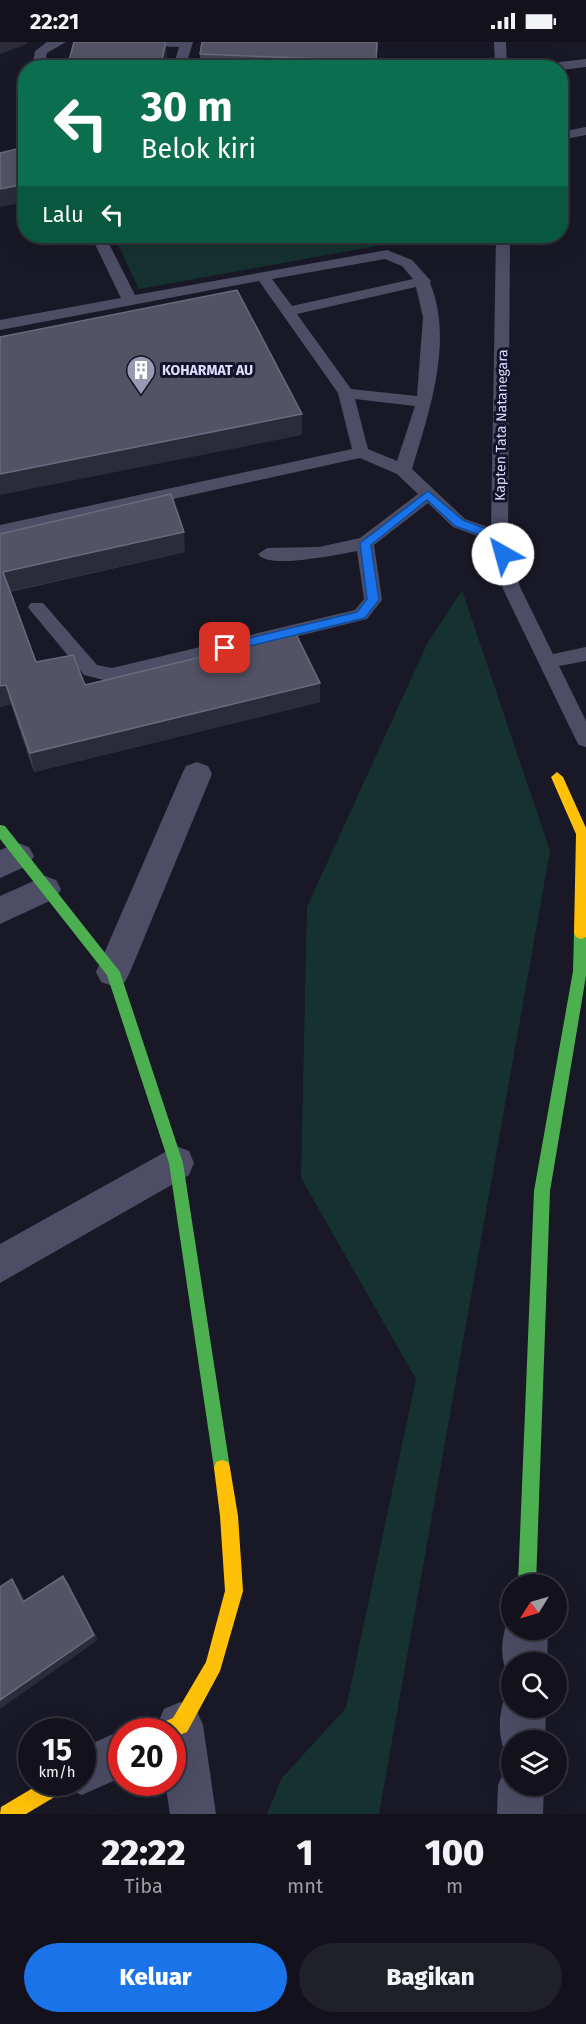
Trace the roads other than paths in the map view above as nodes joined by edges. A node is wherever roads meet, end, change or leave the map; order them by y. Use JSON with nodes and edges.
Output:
{"nodes":[{"id":1,"x":60,"y":42,"type":"edge"},
{"id":2,"x":136,"y":42,"type":"edge"},
{"id":3,"x":500,"y":42,"type":"edge"},
{"id":4,"x":187,"y":43,"type":"edge"},
{"id":5,"x":39,"y":60,"type":"edge"},
{"id":6,"x":181,"y":60,"type":"edge"},
{"id":7,"x":501,"y":60,"type":"edge"},
{"id":8,"x":586,"y":63,"type":"edge"},
{"id":9,"x":568,"y":65,"type":"edge"},
{"id":10,"x":586,"y":131,"type":"edge"},
{"id":11,"x":570,"y":134,"type":"dead end"},
{"id":12,"x":101,"y":243,"type":"edge"},
{"id":13,"x":503,"y":243,"type":"edge"},
{"id":14,"x":263,"y":276,"type":"junction"},
{"id":15,"x":424,"y":282,"type":"junction"},
{"id":16,"x":129,"y":299,"type":"junction"},
{"id":17,"x":290,"y":311,"type":"junction"},
{"id":18,"x":0,"y":325,"type":"edge"},
{"id":19,"x":346,"y":393,"type":"junction"},
{"id":20,"x":424,"y":402,"type":"junction"},
{"id":21,"x":361,"y":452,"type":"junction"},
{"id":22,"x":404,"y":470,"type":"junction"},
{"id":23,"x":428,"y":495,"type":"junction"},
{"id":24,"x":0,"y":531,"type":"edge"},
{"id":25,"x":499,"y":537,"type":"junction"},
{"id":26,"x":365,"y":543,"type":"junction"},
{"id":27,"x":267,"y":554,"type":"dead end"},
{"id":28,"x":37,"y":607,"type":"dead end"},
{"id":29,"x":586,"y":654,"type":"edge"},
{"id":30,"x":549,"y":662,"type":"junction"},
{"id":31,"x":586,"y":740,"type":"edge"},
{"id":32,"x":197,"y":774,"type":"dead end"},
{"id":33,"x":557,"y":777,"type":"dead end"},
{"id":34,"x":0,"y":830,"type":"edge"},
{"id":35,"x":9,"y":860,"type":"edge"},
{"id":36,"x":45,"y":889,"type":"junction"},
{"id":37,"x":0,"y":911,"type":"edge"},
{"id":38,"x":113,"y":972,"type":"junction"},
{"id":39,"x":176,"y":1163,"type":"junction"},
{"id":40,"x":0,"y":1265,"type":"edge"},
{"id":41,"x":528,"y":1574,"type":"edge"},
{"id":42,"x":180,"y":1718,"type":"edge"},
{"id":43,"x":186,"y":1784,"type":"edge"},
{"id":44,"x":38,"y":1796,"type":"edge"},
{"id":45,"x":521,"y":1796,"type":"edge"},
{"id":46,"x":8,"y":1814,"type":"edge"},
{"id":47,"x":193,"y":1814,"type":"edge"},
{"id":48,"x":520,"y":1814,"type":"edge"}],
"edges":[{"from":1,"to":5,"type":"lane"},
{"from":2,"to":4,"type":"lane"},
{"from":3,"to":7,"type":"lane"},
{"from":4,"to":6,"type":"lane"},
{"from":8,"to":9,"type":"lane"},
{"from":10,"to":11,"type":"lane"},
{"from":12,"to":16,"type":"lane"},
{"from":13,"to":25,"type":"lane","name":"Kapten Tata Natanegara"},
{"from":14,"to":15,"type":"lane"},
{"from":14,"to":16,"type":"lane"},
{"from":14,"to":17,"type":"lane"},
{"from":15,"to":17,"type":"lane"},
{"from":15,"to":20,"type":"lane"},
{"from":16,"to":18,"type":"lane"},
{"from":17,"to":19,"type":"lane"},
{"from":19,"to":20,"type":"lane"},
{"from":19,"to":21,"type":"lane"},
{"from":20,"to":22,"type":"lane"},
{"from":21,"to":22,"type":"lane"},
{"from":21,"to":24,"type":"lane"},
{"from":22,"to":23,"type":"lane"},
{"from":23,"to":25,"type":"lane"},
{"from":23,"to":26,"type":"lane"},
{"from":25,"to":30,"type":"lane","name":"Kapten Tata Natanegara"},
{"from":26,"to":27,"type":"lane"},
{"from":26,"to":28,"type":"lane"},
{"from":29,"to":30,"type":"lane"},
{"from":30,"to":31,"type":"lane","name":"Kapten Tata Natanegara"},
{"from":32,"to":38,"type":"street"},
{"from":33,"to":41,"type":"street"},
{"from":34,"to":35,"type":"street"},
{"from":35,"to":36,"type":"street"},
{"from":36,"to":37,"type":"street"},
{"from":36,"to":38,"type":"street"},
{"from":38,"to":39,"type":"street"},
{"from":39,"to":40,"type":"street"},
{"from":39,"to":42,"type":"street"},
{"from":43,"to":47,"type":"street"},
{"from":44,"to":46,"type":"street"},
{"from":45,"to":48,"type":"street"}]}
